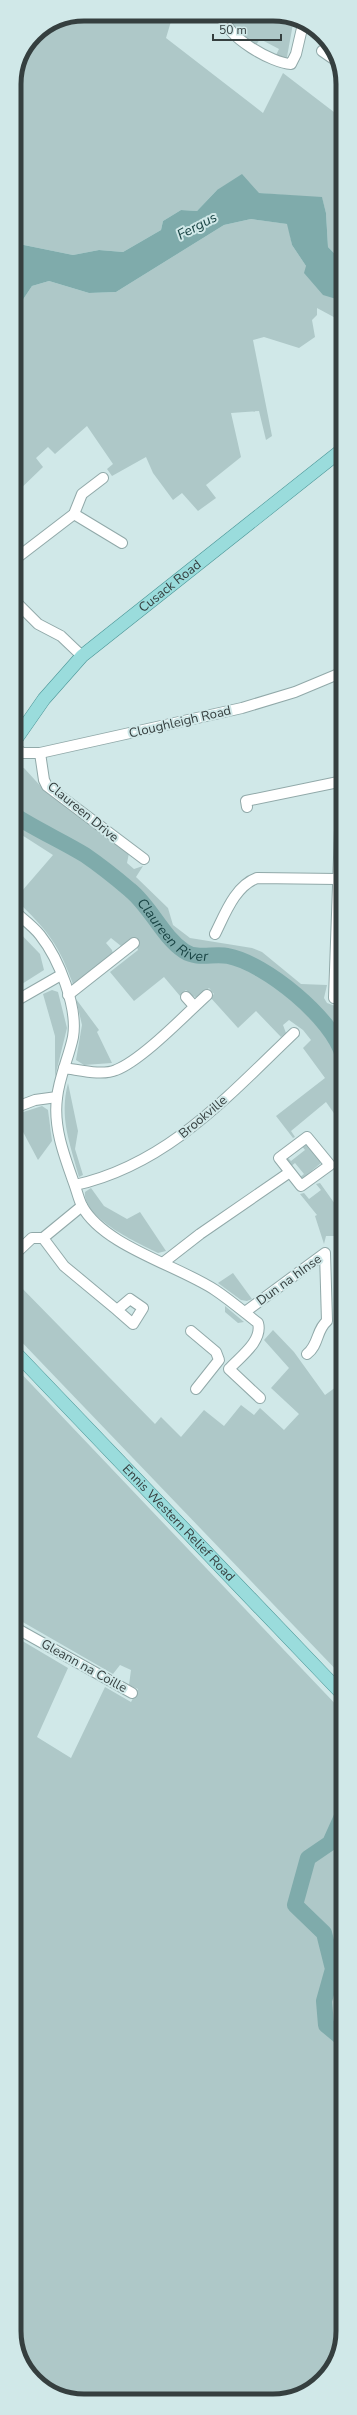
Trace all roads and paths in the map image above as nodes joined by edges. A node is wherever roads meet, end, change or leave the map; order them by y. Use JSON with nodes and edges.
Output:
{"nodes":[{"id":1,"x":224,"y":21,"type":"edge"},
{"id":2,"x":302,"y":29,"type":"edge"},
{"id":3,"x":322,"y":51,"type":"dead end"},
{"id":4,"x":329,"y":56,"type":"edge"},
{"id":5,"x":336,"y":455,"type":"edge"},
{"id":6,"x":103,"y":478,"type":"dead end"},
{"id":7,"x":74,"y":514,"type":"junction"},
{"id":8,"x":122,"y":543,"type":"dead end"},
{"id":9,"x":21,"y":555,"type":"edge"},
{"id":10,"x":21,"y":607,"type":"edge"},
{"id":11,"x":82,"y":656,"type":"junction"},
{"id":12,"x":336,"y":675,"type":"edge"},
{"id":13,"x":21,"y":732,"type":"edge"},
{"id":14,"x":21,"y":752,"type":"edge"},
{"id":15,"x":40,"y":753,"type":"junction"},
{"id":16,"x":336,"y":783,"type":"edge"},
{"id":17,"x":247,"y":807,"type":"dead end"},
{"id":18,"x":144,"y":859,"type":"dead end"},
{"id":19,"x":336,"y":880,"type":"edge"},
{"id":20,"x":21,"y":917,"type":"edge"},
{"id":21,"x":336,"y":919,"type":"edge"},
{"id":22,"x":215,"y":934,"type":"dead end"},
{"id":23,"x":134,"y":944,"type":"dead end"},
{"id":24,"x":61,"y":975,"type":"junction"},
{"id":25,"x":68,"y":995,"type":"junction"},
{"id":26,"x":206,"y":995,"type":"dead end"},
{"id":27,"x":21,"y":998,"type":"edge"},
{"id":28,"x":186,"y":998,"type":"dead end"},
{"id":29,"x":334,"y":998,"type":"dead end"},
{"id":30,"x":194,"y":1006,"type":"junction"},
{"id":31,"x":294,"y":1034,"type":"dead end"},
{"id":32,"x":64,"y":1068,"type":"junction"},
{"id":33,"x":57,"y":1097,"type":"junction"},
{"id":34,"x":21,"y":1105,"type":"edge"},
{"id":35,"x":290,"y":1172,"type":"junction"},
{"id":36,"x":75,"y":1185,"type":"junction"},
{"id":37,"x":82,"y":1206,"type":"junction"},
{"id":38,"x":43,"y":1238,"type":"junction"},
{"id":39,"x":21,"y":1248,"type":"edge"},
{"id":40,"x":164,"y":1262,"type":"junction"},
{"id":41,"x":117,"y":1310,"type":"dead end"},
{"id":42,"x":245,"y":1312,"type":"junction"},
{"id":43,"x":191,"y":1331,"type":"dead end"},
{"id":44,"x":307,"y":1354,"type":"dead end"},
{"id":45,"x":21,"y":1358,"type":"edge"},
{"id":46,"x":219,"y":1360,"type":"junction"},
{"id":47,"x":229,"y":1369,"type":"junction"},
{"id":48,"x":196,"y":1388,"type":"dead end"},
{"id":49,"x":260,"y":1398,"type":"dead end"},
{"id":50,"x":21,"y":1630,"type":"edge"},
{"id":51,"x":336,"y":1688,"type":"edge"},
{"id":52,"x":132,"y":1693,"type":"dead end"}],
"edges":[{"from":1,"to":2,"type":"street"},
{"from":3,"to":4,"type":"street"},
{"from":5,"to":11,"type":"main road","name":"Cusack Road"},
{"from":6,"to":7,"type":"street"},
{"from":7,"to":8,"type":"street"},
{"from":7,"to":9,"type":"street"},
{"from":10,"to":11,"type":"street"},
{"from":11,"to":13,"type":"main road","name":"Cusack Road"},
{"from":12,"to":15,"type":"street","name":"Cloughleigh Road"},
{"from":14,"to":15,"type":"street","name":"Cloughleigh Road"},
{"from":15,"to":18,"type":"street","name":"Claureen Drive"},
{"from":16,"to":17,"type":"street"},
{"from":19,"to":22,"type":"street"},
{"from":20,"to":24,"type":"street"},
{"from":21,"to":29,"type":"street"},
{"from":23,"to":25,"type":"street"},
{"from":24,"to":25,"type":"street"},
{"from":24,"to":27,"type":"street"},
{"from":25,"to":32,"type":"street"},
{"from":26,"to":30,"type":"street"},
{"from":28,"to":30,"type":"street"},
{"from":30,"to":32,"type":"street"},
{"from":31,"to":36,"type":"street","name":"Brookville"},
{"from":32,"to":33,"type":"street"},
{"from":33,"to":34,"type":"street"},
{"from":33,"to":36,"type":"street","name":"Dun na hInse"},
{"from":35,"to":35,"type":"street"},
{"from":35,"to":40,"type":"street"},
{"from":36,"to":37,"type":"street","name":"Dun na hInse"},
{"from":37,"to":38,"type":"street"},
{"from":37,"to":40,"type":"street","name":"Dun na hInse"},
{"from":38,"to":39,"type":"street"},
{"from":38,"to":41,"type":"street"},
{"from":40,"to":42,"type":"street","name":"Dun na hInse"},
{"from":42,"to":44,"type":"street","name":"Dun na hInse"},
{"from":42,"to":47,"type":"street","name":"Dun na hInse"},
{"from":43,"to":46,"type":"street"},
{"from":45,"to":51,"type":"main road","name":"Ennis Western Relief Road"},
{"from":46,"to":47,"type":"street"},
{"from":46,"to":48,"type":"street"},
{"from":47,"to":49,"type":"street"},
{"from":50,"to":52,"type":"street","name":"Gleann na Coille"}]}
